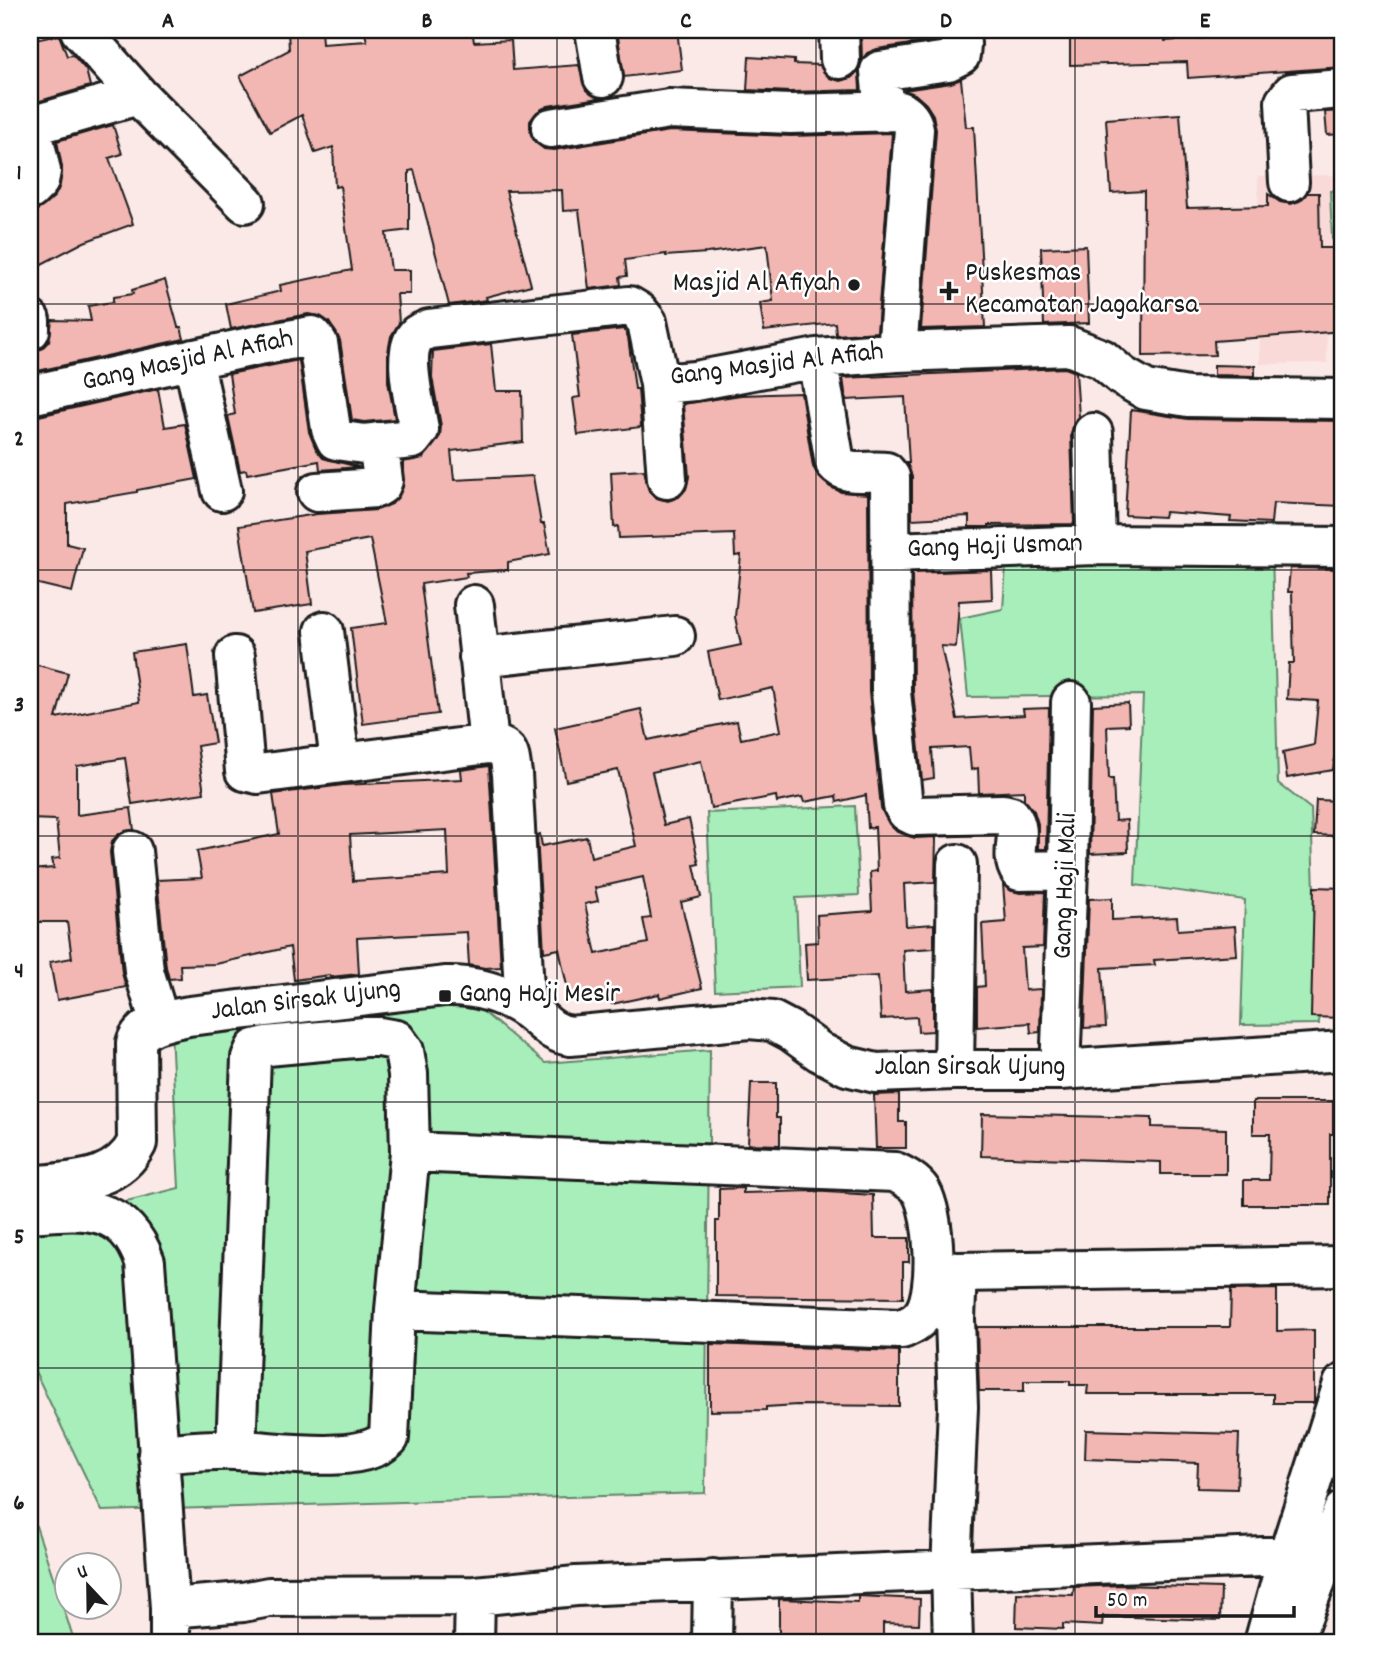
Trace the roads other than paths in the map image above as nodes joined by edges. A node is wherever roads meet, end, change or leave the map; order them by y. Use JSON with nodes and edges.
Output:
{"nodes":[{"id":1,"x":80,"y":30,"type":"edge"},
{"id":2,"x":595,"y":30,"type":"edge"},
{"id":3,"x":958,"y":30,"type":"edge"},
{"id":4,"x":603,"y":77,"type":"dead end"},
{"id":5,"x":1343,"y":89,"type":"edge"},
{"id":6,"x":138,"y":95,"type":"junction"},
{"id":7,"x":884,"y":111,"type":"junction"},
{"id":8,"x":551,"y":128,"type":"dead end"},
{"id":9,"x":1289,"y":182,"type":"dead end"},
{"id":10,"x":30,"y":190,"type":"edge"},
{"id":11,"x":245,"y":203,"type":"dead end"},
{"id":12,"x":30,"y":320,"type":"edge"},
{"id":13,"x":30,"y":330,"type":"edge"},
{"id":14,"x":897,"y":352,"type":"junction"},
{"id":15,"x":817,"y":358,"type":"junction"},
{"id":16,"x":193,"y":359,"type":"junction"},
{"id":17,"x":660,"y":384,"type":"junction"},
{"id":18,"x":30,"y":395,"type":"edge"},
{"id":19,"x":1343,"y":398,"type":"edge"},
{"id":20,"x":1093,"y":433,"type":"dead end"},
{"id":21,"x":378,"y":442,"type":"junction"},
{"id":22,"x":667,"y":480,"type":"dead end"},
{"id":23,"x":222,"y":491,"type":"dead end"},
{"id":24,"x":317,"y":492,"type":"dead end"},
{"id":25,"x":1096,"y":545,"type":"junction"},
{"id":26,"x":1343,"y":547,"type":"edge"},
{"id":27,"x":890,"y":552,"type":"junction"},
{"id":28,"x":474,"y":605,"type":"dead end"},
{"id":29,"x":324,"y":631,"type":"dead end"},
{"id":30,"x":675,"y":636,"type":"dead end"},
{"id":31,"x":235,"y":656,"type":"dead end"},
{"id":32,"x":479,"y":657,"type":"junction"},
{"id":33,"x":1071,"y":702,"type":"dead end"},
{"id":34,"x":489,"y":744,"type":"junction"},
{"id":35,"x":340,"y":763,"type":"junction"},
{"id":36,"x":132,"y":851,"type":"dead end"},
{"id":37,"x":957,"y":864,"type":"dead end"},
{"id":38,"x":1069,"y":870,"type":"junction"},
{"id":39,"x":525,"y":1008,"type":"junction"},
{"id":40,"x":164,"y":1022,"type":"junction"},
{"id":41,"x":1343,"y":1051,"type":"edge"},
{"id":42,"x":954,"y":1070,"type":"junction"},
{"id":43,"x":1060,"y":1070,"type":"junction"},
{"id":44,"x":410,"y":1152,"type":"junction"},
{"id":45,"x":30,"y":1186,"type":"edge"},
{"id":46,"x":30,"y":1213,"type":"edge"},
{"id":47,"x":1343,"y":1266,"type":"edge"},
{"id":48,"x":945,"y":1270,"type":"junction"},
{"id":49,"x":395,"y":1310,"type":"junction"},
{"id":50,"x":1343,"y":1384,"type":"edge"},
{"id":51,"x":236,"y":1450,"type":"junction"},
{"id":52,"x":158,"y":1454,"type":"junction"},
{"id":53,"x":1343,"y":1511,"type":"edge"},
{"id":54,"x":1288,"y":1556,"type":"junction"},
{"id":55,"x":951,"y":1570,"type":"junction"},
{"id":56,"x":713,"y":1579,"type":"junction"},
{"id":57,"x":475,"y":1596,"type":"junction"},
{"id":58,"x":170,"y":1625,"type":"edge"},
{"id":59,"x":474,"y":1643,"type":"edge"},
{"id":60,"x":712,"y":1643,"type":"edge"},
{"id":61,"x":953,"y":1643,"type":"edge"},
{"id":62,"x":1264,"y":1643,"type":"edge"},
{"id":63,"x":1292,"y":1643,"type":"edge"}],
"edges":[{"from":1,"to":6,"type":"street"},
{"from":2,"to":4,"type":"street"},
{"from":3,"to":7,"type":"street"},
{"from":5,"to":9,"type":"street"},
{"from":6,"to":10,"type":"street"},
{"from":6,"to":11,"type":"street"},
{"from":7,"to":8,"type":"street"},
{"from":7,"to":14,"type":"street"},
{"from":12,"to":13,"type":"street"},
{"from":14,"to":15,"type":"street","name":"Gang Masjid Al Afiah"},
{"from":14,"to":19,"type":"street","name":"Gang Masjid Al Afiah"},
{"from":15,"to":17,"type":"street","name":"Gang Masjid Al Afiah"},
{"from":15,"to":27,"type":"street","name":"Gang Haji Usman"},
{"from":16,"to":18,"type":"street","name":"Gang Masjid Al Afiah"},
{"from":16,"to":21,"type":"street","name":"Gang Masjid Al Afiah"},
{"from":16,"to":23,"type":"street"},
{"from":17,"to":21,"type":"street","name":"Gang Masjid Al Afiah"},
{"from":17,"to":22,"type":"street"},
{"from":20,"to":25,"type":"street"},
{"from":21,"to":24,"type":"street"},
{"from":25,"to":26,"type":"street","name":"Gang Haji Usman"},
{"from":25,"to":27,"type":"street","name":"Gang Haji Usman"},
{"from":27,"to":38,"type":"street"},
{"from":28,"to":32,"type":"street"},
{"from":29,"to":35,"type":"street"},
{"from":30,"to":32,"type":"street"},
{"from":31,"to":35,"type":"street"},
{"from":32,"to":34,"type":"street"},
{"from":33,"to":38,"type":"street","name":"Gang Haji Mali"},
{"from":34,"to":35,"type":"street"},
{"from":34,"to":39,"type":"street"},
{"from":36,"to":40,"type":"street"},
{"from":37,"to":42,"type":"street"},
{"from":38,"to":43,"type":"street","name":"Gang Haji Mali"},
{"from":39,"to":40,"type":"street","name":"Jalan Sirsak Ujung"},
{"from":39,"to":42,"type":"street","name":"Jalan Sirsak Ujung"},
{"from":40,"to":45,"type":"street"},
{"from":41,"to":43,"type":"street","name":"Jalan Sirsak Ujung"},
{"from":42,"to":43,"type":"street","name":"Jalan Sirsak Ujung"},
{"from":44,"to":48,"type":"street"},
{"from":44,"to":49,"type":"street"},
{"from":44,"to":51,"type":"street"},
{"from":46,"to":52,"type":"street"},
{"from":47,"to":48,"type":"street"},
{"from":48,"to":49,"type":"street"},
{"from":48,"to":55,"type":"street"},
{"from":49,"to":51,"type":"street"},
{"from":50,"to":54,"type":"street"},
{"from":51,"to":52,"type":"street"},
{"from":52,"to":58,"type":"street"},
{"from":53,"to":63,"type":"street"},
{"from":54,"to":55,"type":"street"},
{"from":54,"to":62,"type":"street"},
{"from":55,"to":56,"type":"street"},
{"from":55,"to":61,"type":"street"},
{"from":56,"to":57,"type":"street"},
{"from":56,"to":60,"type":"street"},
{"from":57,"to":58,"type":"street"},
{"from":57,"to":59,"type":"street"}]}
